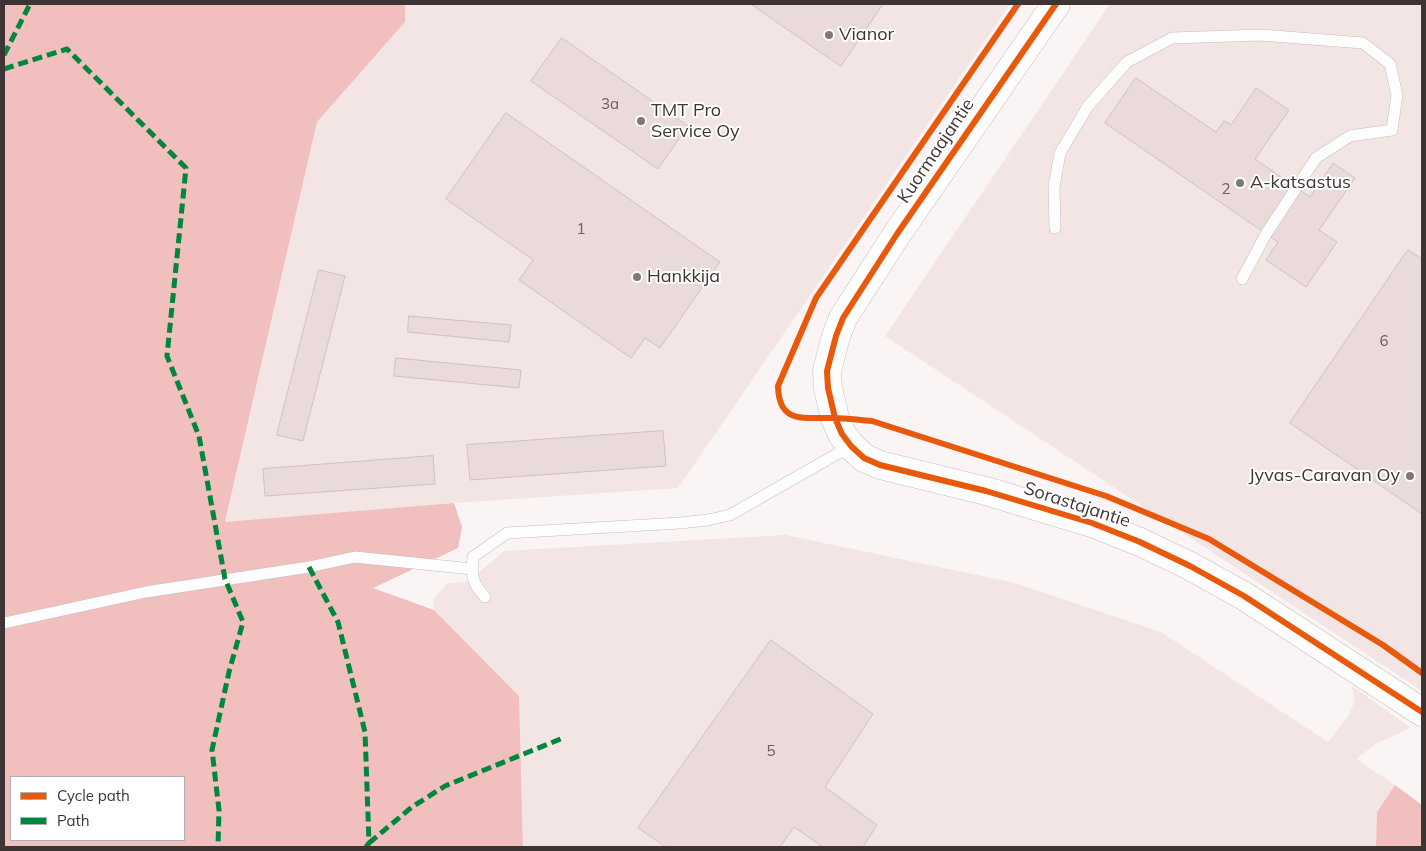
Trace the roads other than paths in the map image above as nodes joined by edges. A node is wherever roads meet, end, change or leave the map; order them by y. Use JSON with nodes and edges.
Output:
{"nodes":[{"id":1,"x":1056,"y":4,"type":"edge"},
{"id":2,"x":1055,"y":228,"type":"dead end"},
{"id":3,"x":1242,"y":279,"type":"dead end"},
{"id":4,"x":844,"y":318,"type":"joint"},
{"id":5,"x":851,"y":446,"type":"junction"},
{"id":6,"x":472,"y":569,"type":"junction"},
{"id":7,"x":485,"y":597,"type":"dead end"},
{"id":8,"x":4,"y":623,"type":"edge"},
{"id":9,"x":1422,"y":712,"type":"edge"}],
"edges":[{"from":1,"to":4,"type":"street","name":"Kuormaajantie"},
{"from":2,"to":3,"type":"lane"},
{"from":4,"to":5,"type":"street","name":"Sorastajantie"},
{"from":5,"to":6,"type":"lane"},
{"from":5,"to":9,"type":"street","name":"Sorastajantie"},
{"from":6,"to":7,"type":"lane"},
{"from":6,"to":8,"type":"lane"}]}
